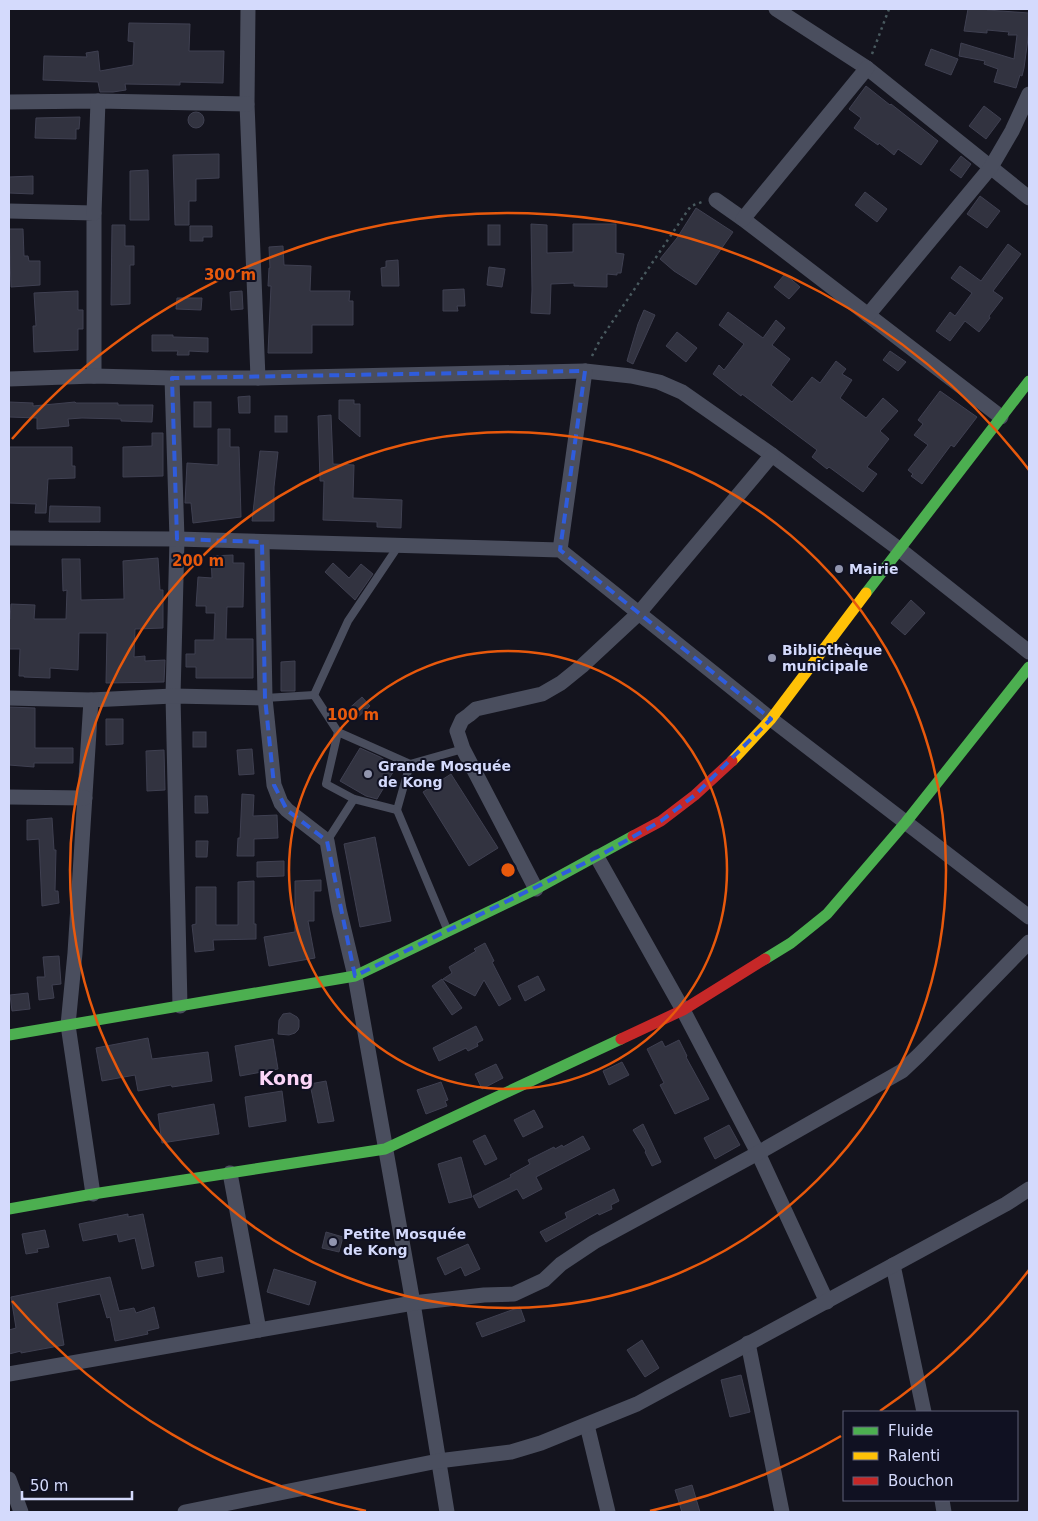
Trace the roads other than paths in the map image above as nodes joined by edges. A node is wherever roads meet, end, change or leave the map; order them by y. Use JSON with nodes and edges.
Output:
{"nodes":[{"id":1,"x":248,"y":9,"type":"edge"},
{"id":2,"x":776,"y":9,"type":"edge"},
{"id":3,"x":867,"y":68,"type":"junction"},
{"id":4,"x":1029,"y":94,"type":"edge"},
{"id":5,"x":98,"y":101,"type":"junction"},
{"id":6,"x":9,"y":102,"type":"edge"},
{"id":7,"x":247,"y":104,"type":"junction"},
{"id":8,"x":991,"y":167,"type":"junction"},
{"id":9,"x":1029,"y":198,"type":"edge"},
{"id":10,"x":716,"y":200,"type":"road end"},
{"id":11,"x":9,"y":211,"type":"edge"},
{"id":12,"x":94,"y":213,"type":"junction"},
{"id":13,"x":743,"y":219,"type":"junction"},
{"id":14,"x":868,"y":315,"type":"junction"},
{"id":15,"x":585,"y":371,"type":"junction"},
{"id":16,"x":94,"y":376,"type":"junction"},
{"id":17,"x":172,"y":378,"type":"junction"},
{"id":18,"x":258,"y":378,"type":"junction"},
{"id":19,"x":9,"y":379,"type":"edge"},
{"id":20,"x":1029,"y":381,"type":"edge"},
{"id":21,"x":1001,"y":418,"type":"junction"},
{"id":22,"x":772,"y":455,"type":"junction"},
{"id":23,"x":9,"y":538,"type":"edge"},
{"id":24,"x":178,"y":540,"type":"junction"},
{"id":25,"x":262,"y":542,"type":"junction"},
{"id":26,"x":399,"y":545,"type":"junction"},
{"id":27,"x":899,"y":549,"type":"junction"},
{"id":28,"x":560,"y":550,"type":"junction"},
{"id":29,"x":639,"y":613,"type":"junction"},
{"id":30,"x":1029,"y":652,"type":"edge"},
{"id":31,"x":1029,"y":667,"type":"edge"},
{"id":32,"x":314,"y":695,"type":"junction"},
{"id":33,"x":174,"y":696,"type":"junction"},
{"id":34,"x":9,"y":698,"type":"edge"},
{"id":35,"x":265,"y":698,"type":"junction"},
{"id":36,"x":91,"y":700,"type":"junction"},
{"id":37,"x":771,"y":719,"type":"junction"},
{"id":38,"x":338,"y":732,"type":"junction"},
{"id":39,"x":463,"y":748,"type":"junction"},
{"id":40,"x":410,"y":764,"type":"junction"},
{"id":41,"x":9,"y":797,"type":"edge"},
{"id":42,"x":85,"y":798,"type":"junction"},
{"id":43,"x":354,"y":800,"type":"junction"},
{"id":44,"x":397,"y":810,"type":"junction"},
{"id":45,"x":906,"y":822,"type":"junction"},
{"id":46,"x":327,"y":840,"type":"junction"},
{"id":47,"x":597,"y":857,"type":"junction"},
{"id":48,"x":536,"y":889,"type":"junction"},
{"id":49,"x":1029,"y":917,"type":"edge"},
{"id":50,"x":448,"y":931,"type":"junction"},
{"id":51,"x":1029,"y":942,"type":"edge"},
{"id":52,"x":355,"y":976,"type":"junction"},
{"id":53,"x":180,"y":1006,"type":"junction"},
{"id":54,"x":683,"y":1010,"type":"junction"},
{"id":55,"x":68,"y":1025,"type":"junction"},
{"id":56,"x":9,"y":1035,"type":"edge"},
{"id":57,"x":385,"y":1149,"type":"junction"},
{"id":58,"x":758,"y":1153,"type":"junction"},
{"id":59,"x":230,"y":1173,"type":"junction"},
{"id":60,"x":1029,"y":1189,"type":"edge"},
{"id":61,"x":93,"y":1194,"type":"junction"},
{"id":62,"x":9,"y":1209,"type":"edge"},
{"id":63,"x":893,"y":1265,"type":"junction"},
{"id":64,"x":827,"y":1302,"type":"junction"},
{"id":65,"x":413,"y":1303,"type":"junction"},
{"id":66,"x":260,"y":1330,"type":"junction"},
{"id":67,"x":748,"y":1343,"type":"junction"},
{"id":68,"x":9,"y":1374,"type":"edge"},
{"id":69,"x":924,"y":1411,"type":"edge"},
{"id":70,"x":587,"y":1425,"type":"junction"},
{"id":71,"x":438,"y":1461,"type":"junction"},
{"id":72,"x":9,"y":1479,"type":"edge"},
{"id":73,"x":21,"y":1512,"type":"edge"},
{"id":74,"x":185,"y":1512,"type":"edge"},
{"id":75,"x":448,"y":1512,"type":"edge"},
{"id":76,"x":608,"y":1512,"type":"edge"},
{"id":77,"x":782,"y":1512,"type":"edge"}],
"edges":[{"from":1,"to":7,"type":"street"},
{"from":2,"to":3,"type":"street"},
{"from":3,"to":8,"type":"street"},
{"from":3,"to":13,"type":"street"},
{"from":4,"to":8,"type":"street"},
{"from":5,"to":6,"type":"street"},
{"from":5,"to":7,"type":"street"},
{"from":5,"to":12,"type":"street"},
{"from":7,"to":18,"type":"street"},
{"from":8,"to":9,"type":"street"},
{"from":8,"to":14,"type":"street"},
{"from":10,"to":13,"type":"street"},
{"from":11,"to":12,"type":"street"},
{"from":12,"to":16,"type":"street"},
{"from":13,"to":14,"type":"street"},
{"from":14,"to":21,"type":"street"},
{"from":15,"to":18,"type":"street"},
{"from":15,"to":22,"type":"street"},
{"from":15,"to":28,"type":"street"},
{"from":16,"to":17,"type":"street"},
{"from":16,"to":19,"type":"street"},
{"from":17,"to":18,"type":"street"},
{"from":17,"to":24,"type":"street"},
{"from":20,"to":21,"type":"main road"},
{"from":21,"to":27,"type":"main road"},
{"from":22,"to":27,"type":"street"},
{"from":22,"to":29,"type":"street"},
{"from":23,"to":24,"type":"street"},
{"from":24,"to":25,"type":"street"},
{"from":24,"to":33,"type":"street"},
{"from":25,"to":26,"type":"street"},
{"from":25,"to":35,"type":"street"},
{"from":26,"to":28,"type":"street"},
{"from":26,"to":32,"type":"lane"},
{"from":27,"to":30,"type":"street"},
{"from":27,"to":37,"type":"main road"},
{"from":28,"to":29,"type":"street"},
{"from":29,"to":37,"type":"street"},
{"from":29,"to":39,"type":"street"},
{"from":31,"to":45,"type":"main road"},
{"from":32,"to":35,"type":"lane"},
{"from":32,"to":38,"type":"lane"},
{"from":33,"to":35,"type":"street"},
{"from":33,"to":36,"type":"street"},
{"from":33,"to":53,"type":"street"},
{"from":34,"to":36,"type":"street"},
{"from":35,"to":46,"type":"street"},
{"from":36,"to":42,"type":"street"},
{"from":37,"to":45,"type":"street"},
{"from":37,"to":47,"type":"main road"},
{"from":38,"to":40,"type":"lane"},
{"from":38,"to":43,"type":"lane"},
{"from":39,"to":40,"type":"lane"},
{"from":39,"to":48,"type":"street"},
{"from":40,"to":44,"type":"lane"},
{"from":41,"to":42,"type":"street"},
{"from":42,"to":55,"type":"street"},
{"from":43,"to":44,"type":"lane"},
{"from":43,"to":46,"type":"lane"},
{"from":44,"to":50,"type":"lane"},
{"from":45,"to":49,"type":"street"},
{"from":45,"to":54,"type":"main road"},
{"from":46,"to":52,"type":"street"},
{"from":47,"to":48,"type":"main road"},
{"from":47,"to":54,"type":"street"},
{"from":48,"to":50,"type":"main road"},
{"from":50,"to":52,"type":"main road"},
{"from":51,"to":58,"type":"street"},
{"from":52,"to":53,"type":"main road"},
{"from":52,"to":57,"type":"street"},
{"from":53,"to":55,"type":"main road"},
{"from":54,"to":57,"type":"main road"},
{"from":54,"to":58,"type":"street"},
{"from":55,"to":56,"type":"main road"},
{"from":55,"to":61,"type":"street"},
{"from":57,"to":59,"type":"main road"},
{"from":57,"to":65,"type":"street"},
{"from":58,"to":64,"type":"street"},
{"from":58,"to":65,"type":"street"},
{"from":59,"to":61,"type":"main road"},
{"from":59,"to":66,"type":"street"},
{"from":60,"to":63,"type":"street"},
{"from":61,"to":62,"type":"main road"},
{"from":63,"to":64,"type":"street"},
{"from":63,"to":69,"type":"street"},
{"from":64,"to":67,"type":"street"},
{"from":65,"to":66,"type":"street"},
{"from":65,"to":71,"type":"street"},
{"from":66,"to":68,"type":"street"},
{"from":67,"to":70,"type":"street"},
{"from":67,"to":77,"type":"street"},
{"from":70,"to":71,"type":"street"},
{"from":70,"to":76,"type":"street"},
{"from":71,"to":74,"type":"street"},
{"from":71,"to":75,"type":"street"},
{"from":72,"to":73,"type":"street"}]}
